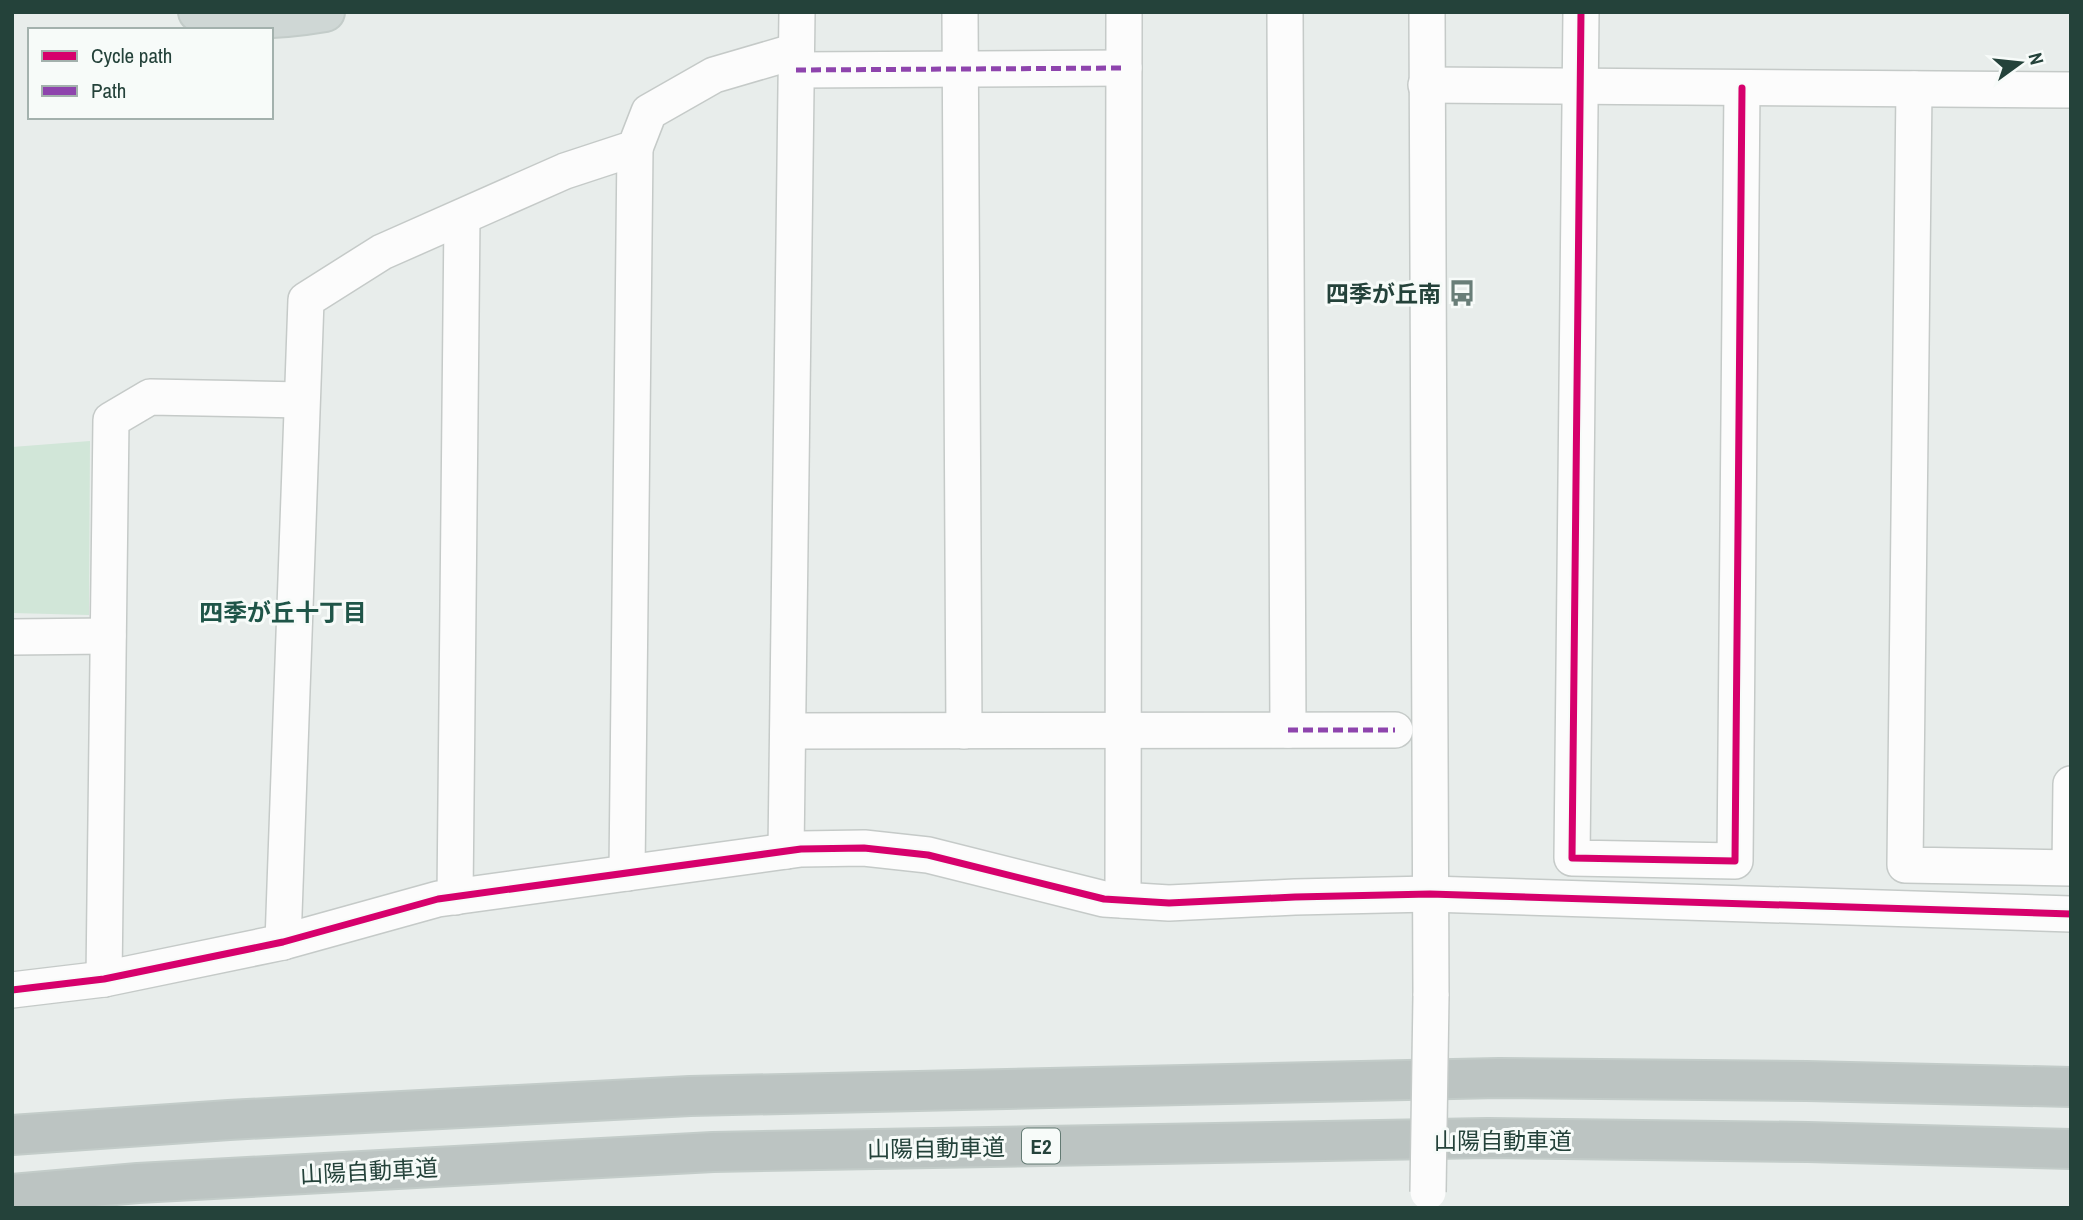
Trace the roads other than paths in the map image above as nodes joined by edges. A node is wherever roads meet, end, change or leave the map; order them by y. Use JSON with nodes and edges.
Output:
{"nodes":[{"id":1,"x":198,"y":12,"type":"edge"},
{"id":2,"x":325,"y":12,"type":"edge"},
{"id":3,"x":797,"y":12,"type":"edge"},
{"id":4,"x":960,"y":12,"type":"edge"},
{"id":5,"x":1124,"y":12,"type":"edge"},
{"id":6,"x":1285,"y":12,"type":"edge"},
{"id":7,"x":1427,"y":12,"type":"edge"},
{"id":8,"x":1581,"y":12,"type":"edge"},
{"id":9,"x":796,"y":61,"type":"junction"},
{"id":10,"x":1124,"y":68,"type":"junction"},
{"id":11,"x":960,"y":69,"type":"junction"},
{"id":12,"x":1426,"y":85,"type":"junction"},
{"id":13,"x":1580,"y":86,"type":"junction"},
{"id":14,"x":1742,"y":88,"type":"junction"},
{"id":15,"x":1913,"y":89,"type":"junction"},
{"id":16,"x":2071,"y":90,"type":"edge"},
{"id":17,"x":635,"y":148,"type":"junction"},
{"id":18,"x":462,"y":218,"type":"junction"},
{"id":19,"x":301,"y":401,"type":"junction"},
{"id":20,"x":108,"y":636,"type":"junction"},
{"id":21,"x":12,"y":637,"type":"edge"},
{"id":22,"x":1123,"y":730,"type":"junction"},
{"id":23,"x":1288,"y":730,"type":"junction"},
{"id":24,"x":1395,"y":730,"type":"dead end"},
{"id":25,"x":788,"y":731,"type":"junction"},
{"id":26,"x":964,"y":731,"type":"junction"},
{"id":27,"x":2071,"y":784,"type":"edge"},
{"id":28,"x":786,"y":851,"type":"junction"},
{"id":29,"x":627,"y":873,"type":"junction"},
{"id":30,"x":1430,"y":894,"type":"junction"},
{"id":31,"x":455,"y":897,"type":"junction"},
{"id":32,"x":1123,"y":900,"type":"junction"},
{"id":33,"x":2071,"y":914,"type":"edge"},
{"id":34,"x":284,"y":942,"type":"junction"},
{"id":35,"x":104,"y":979,"type":"junction"},
{"id":36,"x":12,"y":990,"type":"edge"},
{"id":37,"x":2071,"y":1087,"type":"edge"},
{"id":38,"x":12,"y":1135,"type":"edge"},
{"id":39,"x":2071,"y":1149,"type":"edge"},
{"id":40,"x":12,"y":1194,"type":"edge"},
{"id":41,"x":1429,"y":1200,"type":"edge"}],
"edges":[{"from":1,"to":2,"type":"main road"},
{"from":3,"to":9,"type":"street"},
{"from":4,"to":11,"type":"street"},
{"from":5,"to":10,"type":"street"},
{"from":6,"to":23,"type":"street"},
{"from":7,"to":12,"type":"street"},
{"from":8,"to":13,"type":"street"},
{"from":9,"to":11,"type":"street"},
{"from":9,"to":17,"type":"street"},
{"from":9,"to":25,"type":"street"},
{"from":10,"to":11,"type":"street"},
{"from":10,"to":22,"type":"street"},
{"from":11,"to":26,"type":"street"},
{"from":12,"to":13,"type":"street"},
{"from":12,"to":30,"type":"street"},
{"from":13,"to":14,"type":"street"},
{"from":13,"to":14,"type":"street"},
{"from":14,"to":15,"type":"street"},
{"from":15,"to":16,"type":"street"},
{"from":15,"to":27,"type":"street"},
{"from":17,"to":18,"type":"street"},
{"from":17,"to":29,"type":"street"},
{"from":18,"to":19,"type":"street"},
{"from":18,"to":31,"type":"street"},
{"from":19,"to":20,"type":"street"},
{"from":19,"to":34,"type":"street"},
{"from":20,"to":21,"type":"street"},
{"from":20,"to":35,"type":"street"},
{"from":22,"to":23,"type":"street"},
{"from":22,"to":26,"type":"street"},
{"from":22,"to":32,"type":"street"},
{"from":23,"to":24,"type":"street"},
{"from":25,"to":26,"type":"street"},
{"from":25,"to":28,"type":"street"},
{"from":28,"to":29,"type":"street"},
{"from":28,"to":32,"type":"street"},
{"from":29,"to":31,"type":"street"},
{"from":30,"to":32,"type":"street"},
{"from":30,"to":33,"type":"street"},
{"from":30,"to":41,"type":"street","bridge":true},
{"from":31,"to":34,"type":"street"},
{"from":34,"to":35,"type":"street"},
{"from":35,"to":36,"type":"street"},
{"from":37,"to":38,"type":"highway"},
{"from":39,"to":40,"type":"highway","name":"山陽自動車道","number":"E2"}]}
